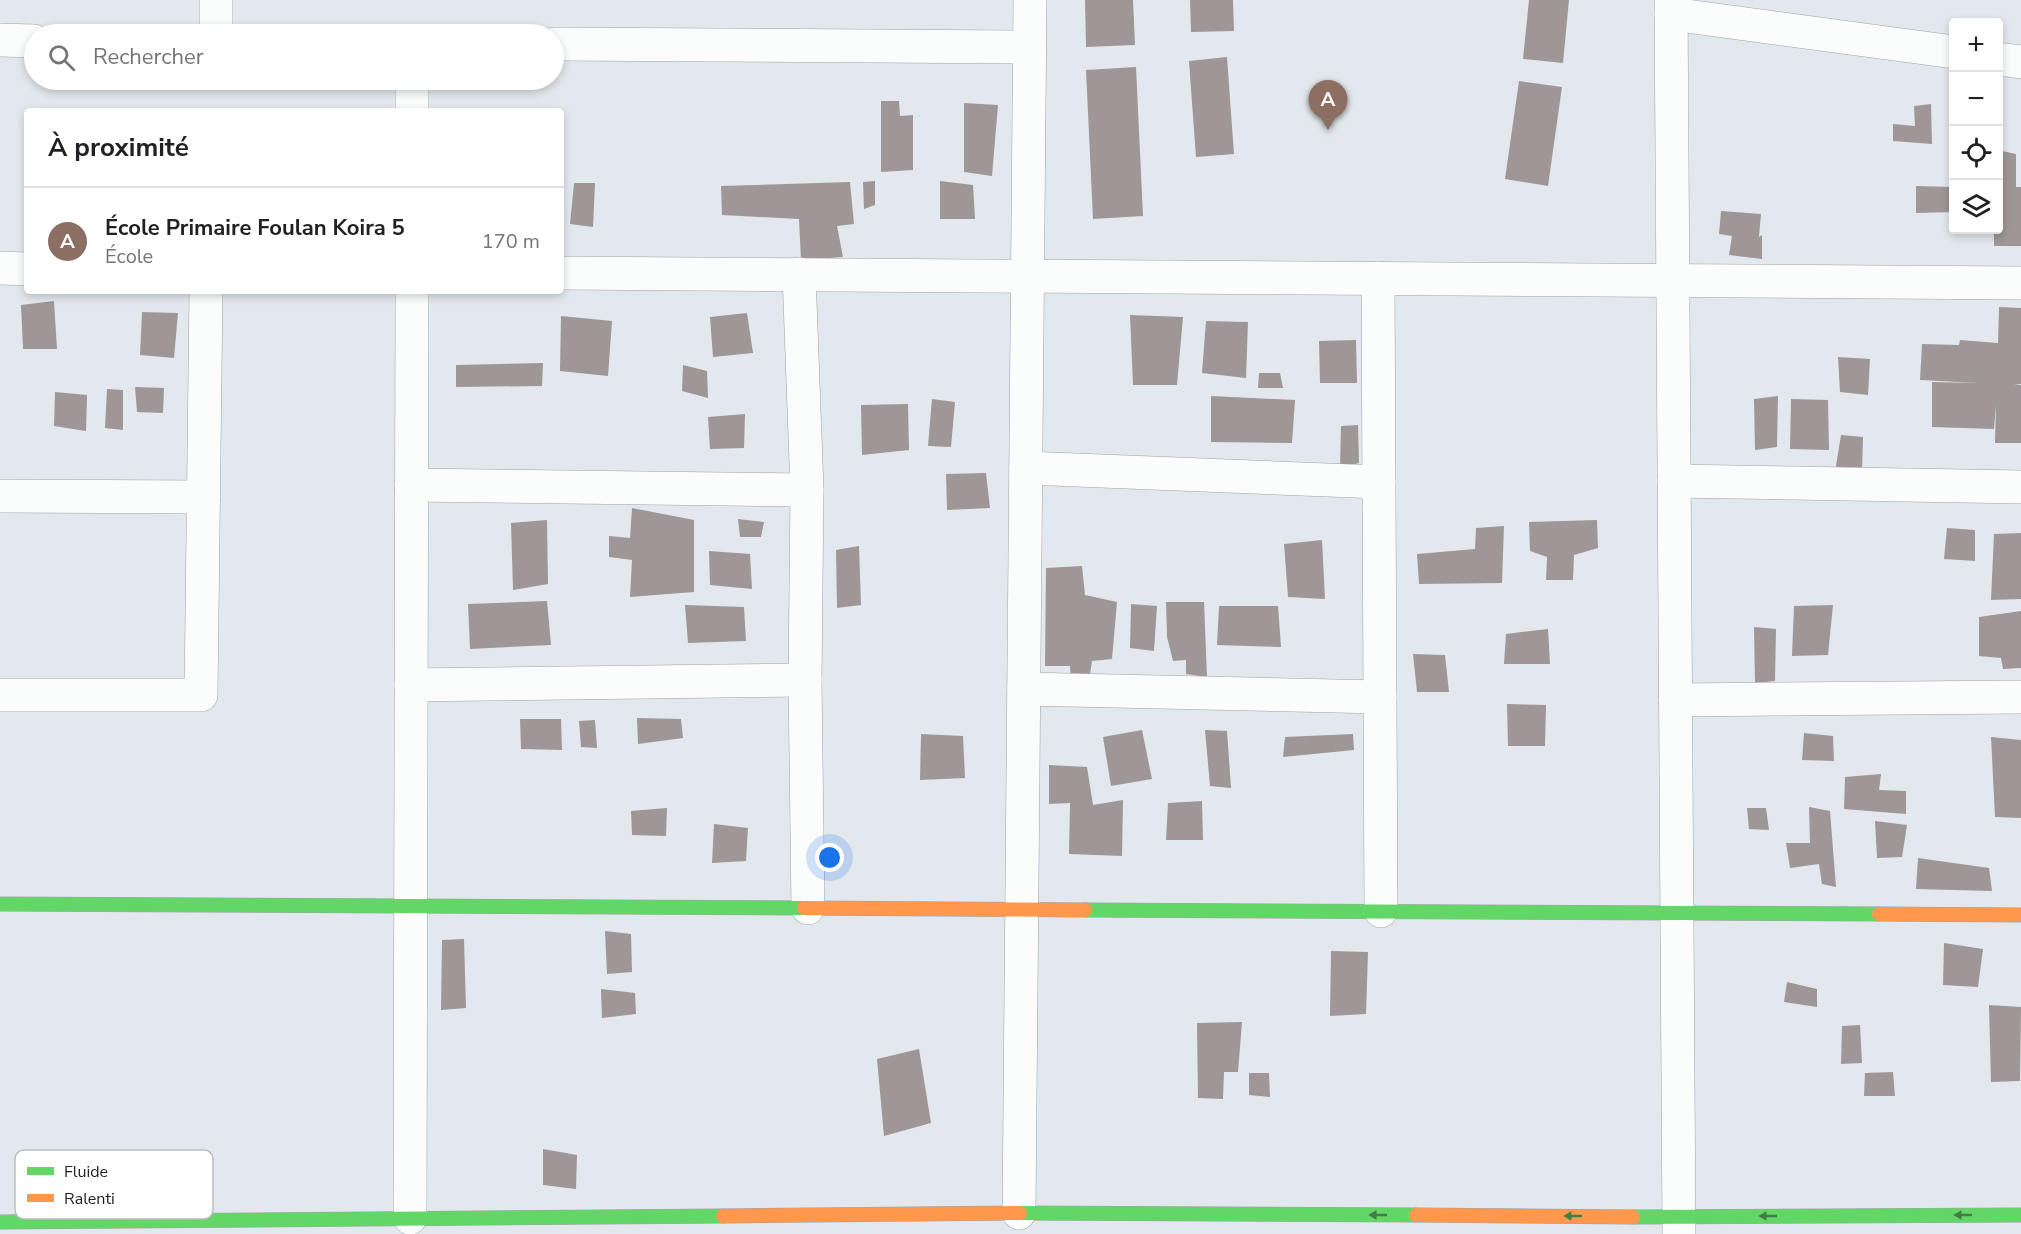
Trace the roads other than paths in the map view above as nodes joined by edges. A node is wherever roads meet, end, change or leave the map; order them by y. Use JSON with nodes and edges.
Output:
{"nodes":[{"id":1,"x":216,"y":0,"type":"edge"},
{"id":2,"x":1030,"y":0,"type":"edge"},
{"id":3,"x":1671,"y":7,"type":"edge"},
{"id":4,"x":216,"y":24,"type":"edge"},
{"id":5,"x":0,"y":40,"type":"edge"},
{"id":6,"x":24,"y":40,"type":"edge"},
{"id":7,"x":564,"y":44,"type":"edge"},
{"id":8,"x":1030,"y":47,"type":"junction"},
{"id":9,"x":1949,"y":51,"type":"edge"},
{"id":10,"x":2003,"y":59,"type":"edge"},
{"id":11,"x":2021,"y":62,"type":"edge"},
{"id":12,"x":412,"y":90,"type":"edge"},
{"id":13,"x":412,"y":108,"type":"edge"},
{"id":14,"x":0,"y":268,"type":"edge"},
{"id":15,"x":24,"y":268,"type":"edge"},
{"id":16,"x":564,"y":273,"type":"edge"},
{"id":17,"x":799,"y":274,"type":"junction"},
{"id":18,"x":1027,"y":276,"type":"junction"},
{"id":19,"x":1378,"y":278,"type":"junction"},
{"id":20,"x":1673,"y":280,"type":"junction"},
{"id":21,"x":2021,"y":283,"type":"edge"},
{"id":22,"x":206,"y":294,"type":"edge"},
{"id":23,"x":412,"y":294,"type":"edge"},
{"id":24,"x":1026,"y":468,"type":"junction"},
{"id":25,"x":1674,"y":481,"type":"junction"},
{"id":26,"x":1379,"y":482,"type":"junction"},
{"id":27,"x":411,"y":485,"type":"junction"},
{"id":28,"x":2021,"y":487,"type":"edge"},
{"id":29,"x":807,"y":490,"type":"junction"},
{"id":30,"x":0,"y":496,"type":"edge"},
{"id":31,"x":204,"y":497,"type":"junction"},
{"id":32,"x":805,"y":680,"type":"junction"},
{"id":33,"x":411,"y":685,"type":"junction"},
{"id":34,"x":1024,"y":689,"type":"junction"},
{"id":35,"x":0,"y":694,"type":"edge"},
{"id":36,"x":1380,"y":697,"type":"junction"},
{"id":37,"x":2021,"y":697,"type":"edge"},
{"id":38,"x":1676,"y":700,"type":"junction"},
{"id":39,"x":0,"y":904,"type":"edge"},
{"id":40,"x":411,"y":906,"type":"junction"},
{"id":41,"x":808,"y":908,"type":"junction"},
{"id":42,"x":1022,"y":909,"type":"junction"},
{"id":43,"x":1381,"y":911,"type":"junction"},
{"id":44,"x":1677,"y":913,"type":"junction"},
{"id":45,"x":2021,"y":915,"type":"edge"},
{"id":46,"x":1019,"y":1213,"type":"junction"},
{"id":47,"x":2021,"y":1215,"type":"edge"},
{"id":48,"x":410,"y":1218,"type":"junction"},
{"id":49,"x":0,"y":1222,"type":"edge"},
{"id":50,"x":1679,"y":1225,"type":"edge"}],
"edges":[{"from":1,"to":4,"type":"street"},
{"from":2,"to":8,"type":"street"},
{"from":3,"to":9,"type":"street"},
{"from":3,"to":20,"type":"street"},
{"from":5,"to":6,"type":"street"},
{"from":7,"to":8,"type":"street"},
{"from":8,"to":18,"type":"street"},
{"from":10,"to":11,"type":"street"},
{"from":12,"to":13,"type":"street"},
{"from":14,"to":15,"type":"street"},
{"from":16,"to":17,"type":"street"},
{"from":17,"to":18,"type":"street"},
{"from":17,"to":29,"type":"street"},
{"from":18,"to":19,"type":"street"},
{"from":18,"to":24,"type":"street"},
{"from":19,"to":20,"type":"street"},
{"from":19,"to":26,"type":"street"},
{"from":20,"to":21,"type":"street"},
{"from":20,"to":25,"type":"street"},
{"from":22,"to":31,"type":"street"},
{"from":23,"to":27,"type":"street"},
{"from":24,"to":26,"type":"street"},
{"from":24,"to":34,"type":"street"},
{"from":25,"to":28,"type":"street"},
{"from":25,"to":38,"type":"street"},
{"from":26,"to":36,"type":"street"},
{"from":27,"to":29,"type":"street"},
{"from":27,"to":33,"type":"street"},
{"from":29,"to":32,"type":"street"},
{"from":30,"to":31,"type":"street"},
{"from":31,"to":35,"type":"street"},
{"from":32,"to":33,"type":"street"},
{"from":32,"to":41,"type":"street"},
{"from":33,"to":40,"type":"street"},
{"from":34,"to":36,"type":"street"},
{"from":34,"to":42,"type":"street"},
{"from":36,"to":43,"type":"street"},
{"from":37,"to":38,"type":"street"},
{"from":38,"to":44,"type":"street"},
{"from":39,"to":40,"type":"street"},
{"from":40,"to":41,"type":"street"},
{"from":40,"to":48,"type":"street"},
{"from":41,"to":42,"type":"street"},
{"from":42,"to":43,"type":"street"},
{"from":42,"to":46,"type":"street"},
{"from":43,"to":44,"type":"street"},
{"from":44,"to":45,"type":"street"},
{"from":44,"to":50,"type":"street"},
{"from":46,"to":48,"type":"street"},
{"from":50,"to":46,"type":"street","one_way":true},
{"from":47,"to":50,"type":"street","one_way":true},
{"from":48,"to":49,"type":"street"}]}
